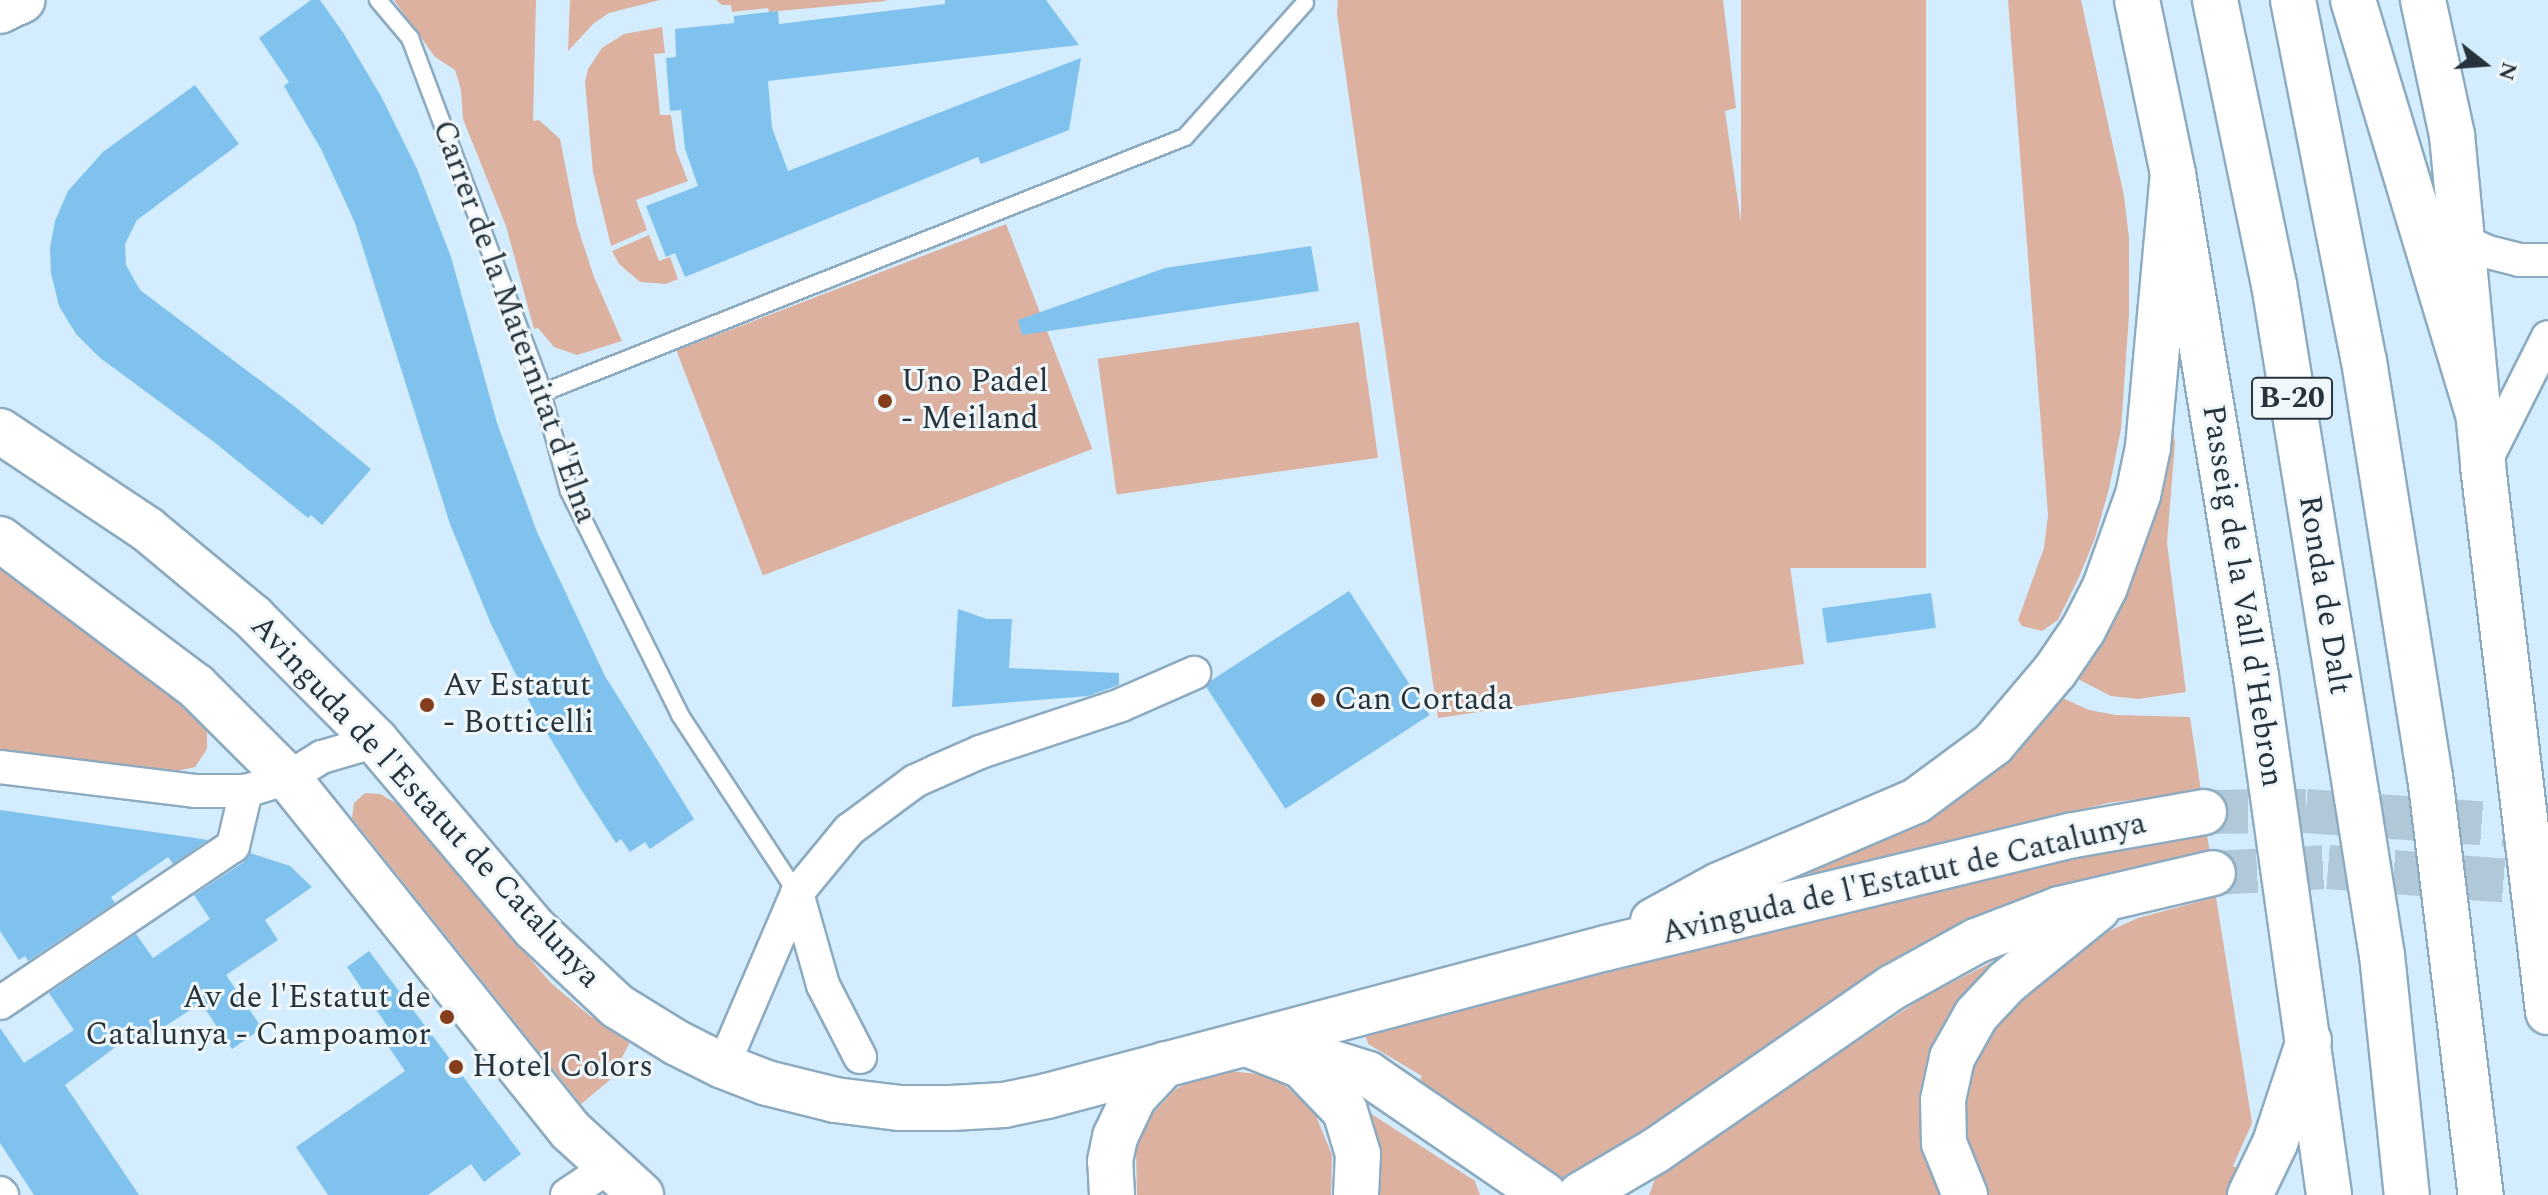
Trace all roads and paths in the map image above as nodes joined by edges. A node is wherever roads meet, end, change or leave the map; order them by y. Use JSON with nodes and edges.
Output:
{"nodes":[{"id":1,"x":23,"y":0,"type":"edge"},
{"id":2,"x":378,"y":0,"type":"edge"},
{"id":3,"x":2137,"y":0,"type":"edge"},
{"id":4,"x":2215,"y":0,"type":"edge"},
{"id":5,"x":2293,"y":0,"type":"edge"},
{"id":6,"x":2353,"y":0,"type":"edge"},
{"id":7,"x":2423,"y":0,"type":"edge"},
{"id":8,"x":1305,"y":3,"type":"dead end"},
{"id":9,"x":0,"y":11,"type":"edge"},
{"id":10,"x":2173,"y":174,"type":"junction"},
{"id":11,"x":2464,"y":241,"type":"junction"},
{"id":12,"x":2548,"y":260,"type":"edge"},
{"id":13,"x":2548,"y":337,"type":"edge"},
{"id":14,"x":542,"y":393,"type":"junction"},
{"id":15,"x":2479,"y":418,"type":"junction"},
{"id":16,"x":0,"y":431,"type":"edge"},
{"id":17,"x":2483,"y":466,"type":"junction"},
{"id":18,"x":0,"y":539,"type":"edge"},
{"id":19,"x":1194,"y":673,"type":"dead end"},
{"id":20,"x":376,"y":741,"type":"junction"},
{"id":21,"x":0,"y":767,"type":"edge"},
{"id":22,"x":288,"y":778,"type":"junction"},
{"id":23,"x":246,"y":791,"type":"junction"},
{"id":24,"x":2204,"y":812,"type":"tunnel mouth"},
{"id":25,"x":2213,"y":873,"type":"tunnel mouth"},
{"id":26,"x":797,"y":893,"type":"junction"},
{"id":27,"x":2119,"y":893,"type":"junction"},
{"id":28,"x":1606,"y":948,"type":"junction"},
{"id":29,"x":0,"y":1003,"type":"edge"},
{"id":30,"x":2548,"y":1012,"type":"edge"},
{"id":31,"x":2309,"y":1040,"type":"junction"},
{"id":32,"x":1247,"y":1044,"type":"junction"},
{"id":33,"x":860,"y":1057,"type":"dead end"},
{"id":34,"x":1165,"y":1064,"type":"junction"},
{"id":35,"x":723,"y":1066,"type":"junction"},
{"id":36,"x":606,"y":1163,"type":"junction"},
{"id":37,"x":567,"y":1195,"type":"edge"},
{"id":38,"x":641,"y":1195,"type":"edge"},
{"id":39,"x":1112,"y":1195,"type":"edge"},
{"id":40,"x":1356,"y":1195,"type":"edge"},
{"id":41,"x":1545,"y":1195,"type":"edge"},
{"id":42,"x":1580,"y":1195,"type":"edge"},
{"id":43,"x":1965,"y":1195,"type":"edge"},
{"id":44,"x":2250,"y":1195,"type":"edge"},
{"id":45,"x":2329,"y":1195,"type":"edge"},
{"id":46,"x":2407,"y":1195,"type":"edge"},
{"id":47,"x":2481,"y":1195,"type":"edge"}],
"edges":[{"from":1,"to":9,"type":"main road"},
{"from":2,"to":14,"type":"lane","name":"Carrer de la Maternitat d'Elna"},
{"from":3,"to":10,"type":"main road","name":"Passeig de la Vall d'Hebron"},
{"from":4,"to":46,"type":"main road","name":"Ronda de Dalt","number":"B-20"},
{"from":5,"to":47,"type":"main road","number":"B-20"},
{"from":6,"to":15,"type":"main road"},
{"from":7,"to":11,"type":"main road"},
{"from":8,"to":14,"type":"lane"},
{"from":10,"to":28,"type":"main road","name":"Avinguda de l'Estatut de Catalunya"},
{"from":10,"to":31,"type":"main road","name":"Passeig de la Vall d'Hebron"},
{"from":11,"to":12,"type":"street"},
{"from":11,"to":15,"type":"main road"},
{"from":13,"to":17,"type":"street"},
{"from":14,"to":26,"type":"lane","name":"Carrer de la Maternitat d'Elna"},
{"from":15,"to":17,"type":"main road"},
{"from":16,"to":20,"type":"main road","name":"Avinguda de l'Estatut de Catalunya"},
{"from":17,"to":30,"type":"main road"},
{"from":18,"to":22,"type":"main road"},
{"from":19,"to":26,"type":"street"},
{"from":20,"to":22,"type":"street"},
{"from":20,"to":35,"type":"main road","name":"Avinguda de l'Estatut de Catalunya"},
{"from":21,"to":23,"type":"street"},
{"from":22,"to":23,"type":"street"},
{"from":22,"to":36,"type":"main road"},
{"from":23,"to":29,"type":"street"},
{"from":24,"to":28,"type":"main road","name":"Avinguda de l'Estatut de Catalunya"},
{"from":25,"to":27,"type":"main road","name":"Avinguda de l'Estatut de Catalunya"},
{"from":26,"to":33,"type":"street"},
{"from":26,"to":35,"type":"street"},
{"from":27,"to":42,"type":"main road","name":"Avinguda de l'Estatut de Catalunya"},
{"from":27,"to":43,"type":"main road"},
{"from":28,"to":32,"type":"main road","name":"Avinguda de l'Estatut de Catalunya"},
{"from":31,"to":44,"type":"main road"},
{"from":31,"to":45,"type":"main road","name":"Passeig de la Vall d'Hebron"},
{"from":32,"to":34,"type":"main road","name":"Avinguda de l'Estatut de Catalunya"},
{"from":32,"to":40,"type":"main road"},
{"from":32,"to":41,"type":"main road","name":"Avinguda de l'Estatut de Catalunya"},
{"from":34,"to":35,"type":"main road","name":"Avinguda de l'Estatut de Catalunya"},
{"from":34,"to":39,"type":"main road"},
{"from":36,"to":37,"type":"street"},
{"from":36,"to":38,"type":"main road"}]}
